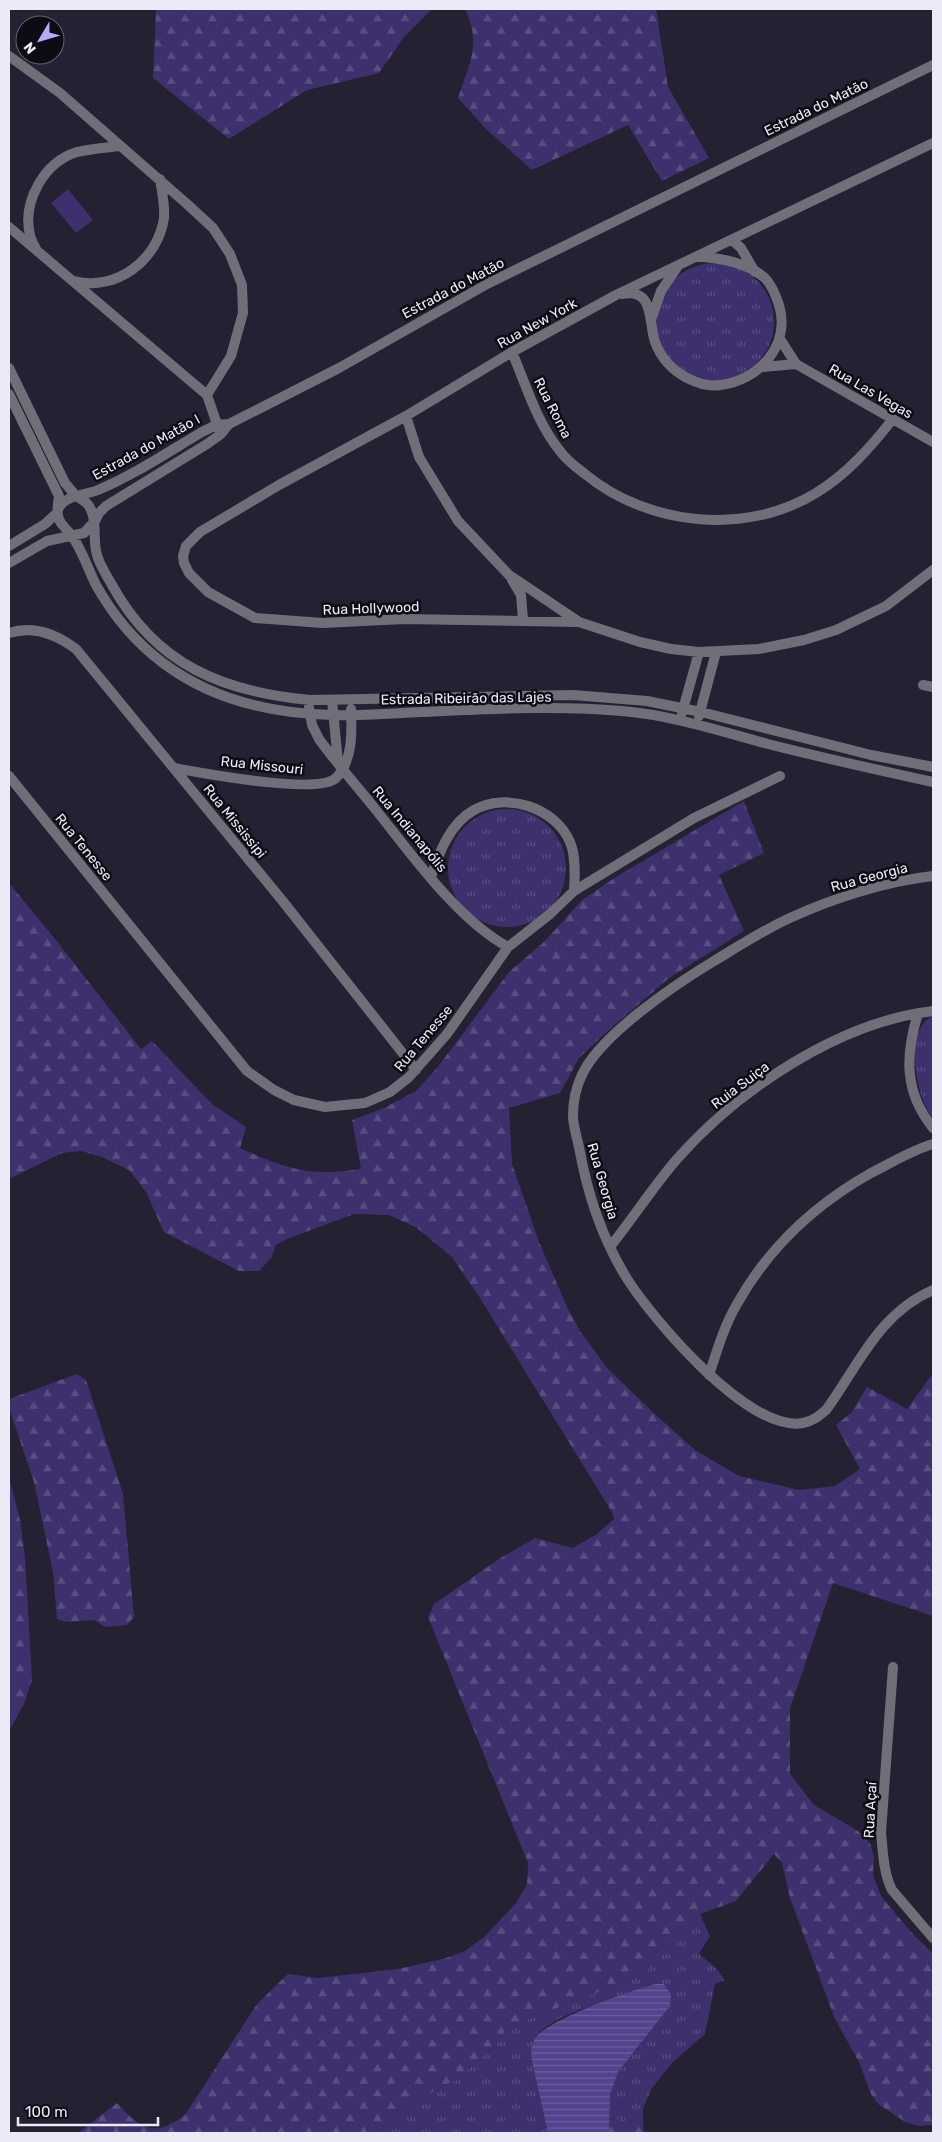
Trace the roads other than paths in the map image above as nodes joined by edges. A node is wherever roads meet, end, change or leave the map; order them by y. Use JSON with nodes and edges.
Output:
{"nodes":[{"id":1,"x":9,"y":56,"type":"edge"},
{"id":2,"x":933,"y":65,"type":"edge"},
{"id":3,"x":933,"y":144,"type":"edge"},
{"id":4,"x":119,"y":146,"type":"junction"},
{"id":5,"x":160,"y":179,"type":"junction"},
{"id":6,"x":9,"y":227,"type":"edge"},
{"id":7,"x":732,"y":240,"type":"junction"},
{"id":8,"x":38,"y":252,"type":"junction"},
{"id":9,"x":692,"y":257,"type":"junction"},
{"id":10,"x":681,"y":263,"type":"junction"},
{"id":11,"x":755,"y":272,"type":"junction"},
{"id":12,"x":71,"y":280,"type":"junction"},
{"id":13,"x":616,"y":294,"type":"junction"},
{"id":14,"x":651,"y":320,"type":"junction"},
{"id":15,"x":780,"y":339,"type":"junction"},
{"id":16,"x":512,"y":352,"type":"junction"},
{"id":17,"x":796,"y":364,"type":"junction"},
{"id":18,"x":763,"y":367,"type":"junction"},
{"id":19,"x":9,"y":368,"type":"edge"},
{"id":20,"x":9,"y":394,"type":"edge"},
{"id":21,"x":207,"y":395,"type":"junction"},
{"id":22,"x":406,"y":416,"type":"junction"},
{"id":23,"x":892,"y":420,"type":"junction"},
{"id":24,"x":229,"y":424,"type":"joint"},
{"id":25,"x":219,"y":429,"type":"junction"},
{"id":26,"x":933,"y":442,"type":"edge"},
{"id":27,"x":78,"y":497,"type":"junction"},
{"id":28,"x":58,"y":513,"type":"junction"},
{"id":29,"x":95,"y":522,"type":"junction"},
{"id":30,"x":72,"y":534,"type":"junction"},
{"id":31,"x":9,"y":546,"type":"edge"},
{"id":32,"x":9,"y":563,"type":"edge"},
{"id":33,"x":184,"y":563,"type":"joint"},
{"id":34,"x":933,"y":570,"type":"edge"},
{"id":35,"x":509,"y":575,"type":"junction"},
{"id":36,"x":523,"y":620,"type":"junction"},
{"id":37,"x":579,"y":622,"type":"junction"},
{"id":38,"x":9,"y":633,"type":"edge"},
{"id":39,"x":699,"y":652,"type":"junction"},
{"id":40,"x":716,"y":652,"type":"junction"},
{"id":41,"x":310,"y":700,"type":"junction"},
{"id":42,"x":332,"y":700,"type":"junction"},
{"id":43,"x":351,"y":700,"type":"junction"},
{"id":44,"x":683,"y":708,"type":"junction"},
{"id":45,"x":700,"y":712,"type":"junction"},
{"id":46,"x":309,"y":714,"type":"junction"},
{"id":47,"x":333,"y":715,"type":"junction"},
{"id":48,"x":351,"y":715,"type":"junction"},
{"id":49,"x":680,"y":722,"type":"junction"},
{"id":50,"x":698,"y":725,"type":"junction"},
{"id":51,"x":340,"y":766,"type":"junction"},
{"id":52,"x":933,"y":767,"type":"edge"},
{"id":53,"x":174,"y":768,"type":"junction"},
{"id":54,"x":9,"y":776,"type":"edge"},
{"id":55,"x":780,"y":776,"type":"dead end"},
{"id":56,"x":933,"y":782,"type":"edge"},
{"id":57,"x":933,"y":876,"type":"edge"},
{"id":58,"x":431,"y":877,"type":"junction"},
{"id":59,"x":574,"y":891,"type":"junction"},
{"id":60,"x":508,"y":947,"type":"junction"},
{"id":61,"x":933,"y":1011,"type":"edge"},
{"id":62,"x":918,"y":1013,"type":"junction"},
{"id":63,"x":416,"y":1070,"type":"junction"},
{"id":64,"x":933,"y":1128,"type":"edge"},
{"id":65,"x":933,"y":1144,"type":"edge"},
{"id":66,"x":610,"y":1247,"type":"junction"},
{"id":67,"x":933,"y":1290,"type":"edge"},
{"id":68,"x":709,"y":1375,"type":"junction"},
{"id":69,"x":893,"y":1667,"type":"dead end"},
{"id":70,"x":933,"y":1938,"type":"edge"}],
"edges":[{"from":1,"to":4,"type":"street"},
{"from":2,"to":24,"type":"street","name":"Estrada do Matão"},
{"from":3,"to":7,"type":"street","name":"Rua New York"},
{"from":4,"to":5,"type":"street"},
{"from":4,"to":8,"type":"street"},
{"from":5,"to":12,"type":"street"},
{"from":5,"to":21,"type":"street"},
{"from":6,"to":8,"type":"street"},
{"from":7,"to":9,"type":"street","name":"Rua New York"},
{"from":7,"to":11,"type":"street"},
{"from":8,"to":12,"type":"street"},
{"from":9,"to":10,"type":"street","name":"Rua New York"},
{"from":9,"to":11,"type":"street"},
{"from":10,"to":13,"type":"street","name":"Rua New York"},
{"from":10,"to":14,"type":"street"},
{"from":11,"to":15,"type":"street"},
{"from":12,"to":21,"type":"street"},
{"from":13,"to":14,"type":"street"},
{"from":13,"to":16,"type":"street","name":"Rua New York"},
{"from":14,"to":18,"type":"street"},
{"from":15,"to":17,"type":"street","name":"Rua Las Vegas"},
{"from":15,"to":18,"type":"street"},
{"from":16,"to":22,"type":"street","name":"Rua New York"},
{"from":16,"to":23,"type":"street","name":"Rua Roma"},
{"from":17,"to":18,"type":"street"},
{"from":17,"to":23,"type":"street","name":"Rua Las Vegas"},
{"from":19,"to":27,"type":"street"},
{"from":20,"to":28,"type":"street"},
{"from":21,"to":25,"type":"street"},
{"from":22,"to":33,"type":"street","name":"Rua New York"},
{"from":22,"to":35,"type":"street","name":"Rua Hollywood"},
{"from":23,"to":26,"type":"street","name":"Rua Las Vegas"},
{"from":24,"to":25,"type":"street","name":"Estrada do Matão I"},
{"from":25,"to":27,"type":"street","name":"Estrada do Matão I"},
{"from":25,"to":29,"type":"street"},
{"from":27,"to":28,"type":"street"},
{"from":27,"to":29,"type":"street"},
{"from":28,"to":30,"type":"street"},
{"from":28,"to":31,"type":"street"},
{"from":29,"to":30,"type":"street"},
{"from":29,"to":41,"type":"street","name":"Estrada Ribeirão das Lajes"},
{"from":30,"to":32,"type":"street"},
{"from":30,"to":46,"type":"street","name":"Estrada Ribeirão das Lajes"},
{"from":33,"to":36,"type":"street","name":"Rua Hollywood"},
{"from":34,"to":40,"type":"street","name":"Rua Hollywood"},
{"from":35,"to":36,"type":"street"},
{"from":35,"to":37,"type":"street","name":"Rua Hollywood"},
{"from":36,"to":37,"type":"street","name":"Rua Hollywood"},
{"from":37,"to":39,"type":"street","name":"Rua Hollywood"},
{"from":38,"to":53,"type":"street","name":"Rua Mississipi"},
{"from":39,"to":40,"type":"street","name":"Rua Hollywood"},
{"from":39,"to":44,"type":"street"},
{"from":40,"to":45,"type":"street"},
{"from":41,"to":42,"type":"street","name":"Estrada Ribeirão das Lajes"},
{"from":41,"to":46,"type":"street"},
{"from":42,"to":43,"type":"street","name":"Estrada Ribeirão das Lajes"},
{"from":42,"to":47,"type":"street"},
{"from":43,"to":44,"type":"street","name":"Estrada Ribeirão das Lajes"},
{"from":43,"to":48,"type":"street"},
{"from":44,"to":45,"type":"street","name":"Estrada Ribeirão das Lajes"},
{"from":44,"to":49,"type":"street"},
{"from":45,"to":50,"type":"street"},
{"from":45,"to":52,"type":"street","name":"Estrada Ribeirão das Lajes"},
{"from":46,"to":47,"type":"street","name":"Estrada Ribeirão das Lajes"},
{"from":46,"to":51,"type":"street","name":"Rua Indianapólis"},
{"from":47,"to":48,"type":"street","name":"Estrada Ribeirão das Lajes"},
{"from":47,"to":51,"type":"street"},
{"from":48,"to":49,"type":"street","name":"Estrada Ribeirão das Lajes"},
{"from":48,"to":51,"type":"street"},
{"from":49,"to":50,"type":"street","name":"Estrada Ribeirão das Lajes"},
{"from":50,"to":56,"type":"street","name":"Estrada Ribeirão das Lajes"},
{"from":51,"to":53,"type":"street","name":"Rua Missouri"},
{"from":51,"to":58,"type":"street","name":"Rua Indianapólis"},
{"from":53,"to":63,"type":"street","name":"Rua Mississipi"},
{"from":54,"to":63,"type":"street","name":"Rua Tenesse"},
{"from":55,"to":59,"type":"street","name":"Rua Tenesse"},
{"from":57,"to":66,"type":"street","name":"Rua Georgia"},
{"from":58,"to":59,"type":"street"},
{"from":58,"to":60,"type":"street","name":"Rua Indianapólis"},
{"from":59,"to":60,"type":"street","name":"Rua Tenesse"},
{"from":60,"to":63,"type":"street","name":"Rua Tenesse"},
{"from":61,"to":62,"type":"street","name":"Ruia Suiça"},
{"from":62,"to":64,"type":"street"},
{"from":62,"to":66,"type":"street","name":"Ruia Suiça"},
{"from":65,"to":68,"type":"street"},
{"from":66,"to":68,"type":"street","name":"Rua Georgia"},
{"from":67,"to":68,"type":"street","name":"Rua Georgia"},
{"from":69,"to":70,"type":"street","name":"Rua Açaí"}]}
